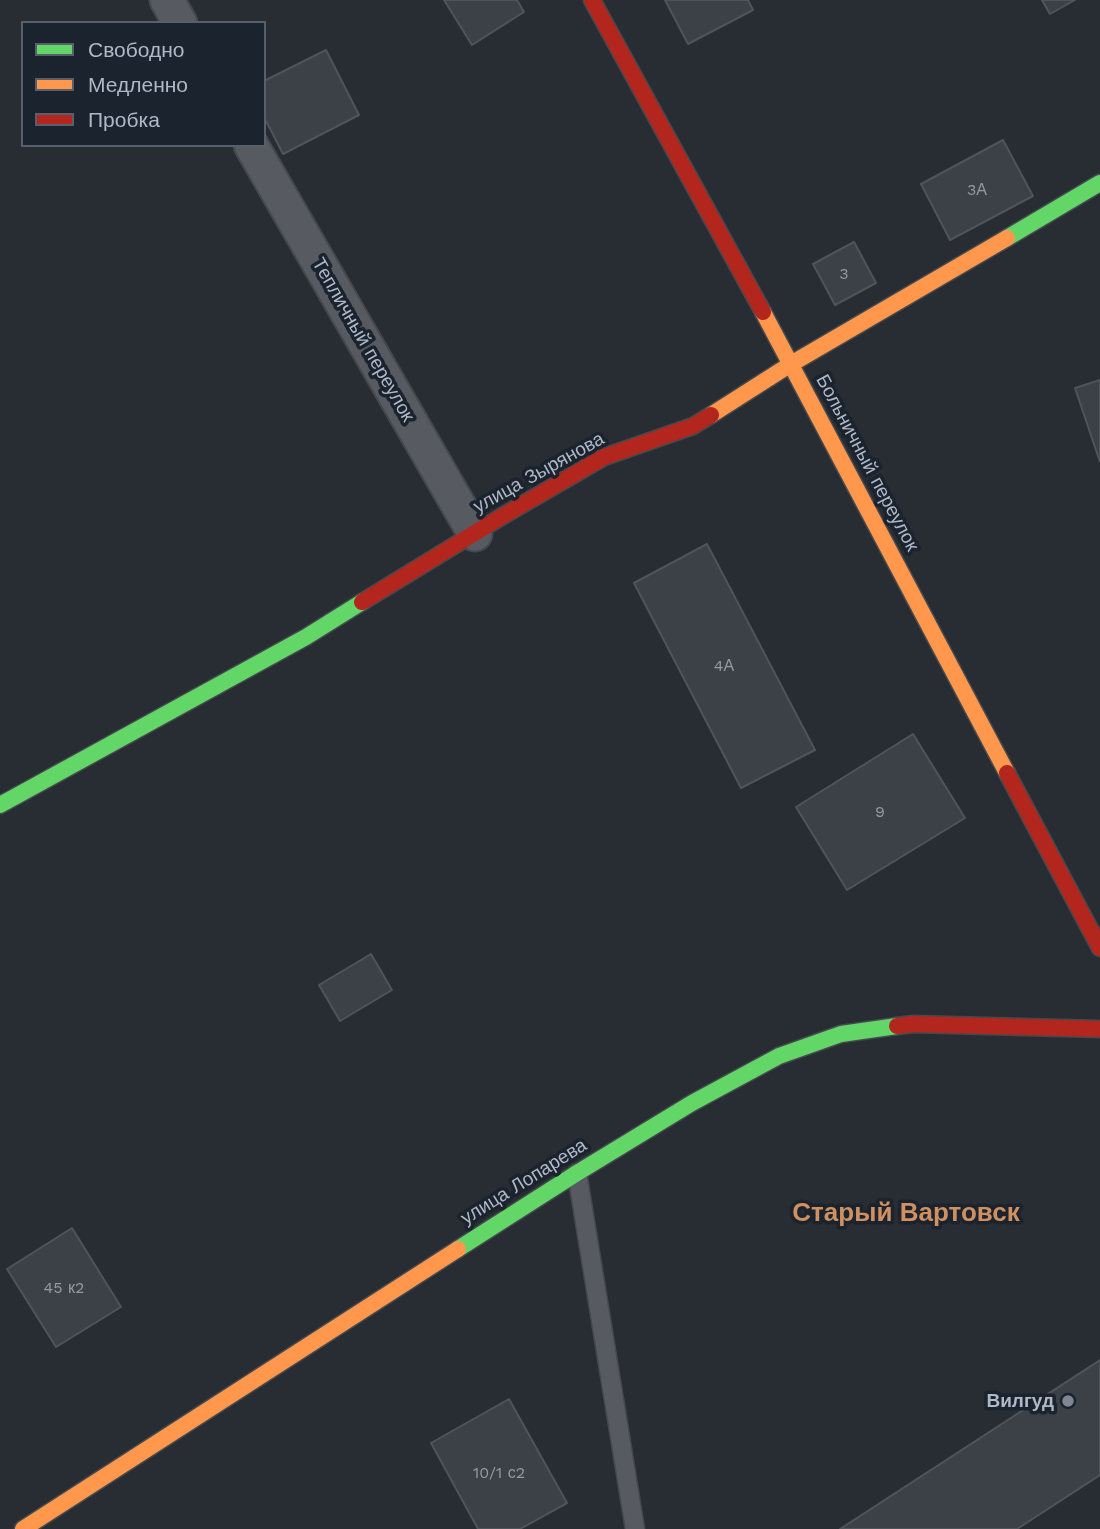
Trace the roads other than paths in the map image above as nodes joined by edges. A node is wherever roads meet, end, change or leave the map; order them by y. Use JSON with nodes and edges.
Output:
{"nodes":[{"id":1,"x":167,"y":0,"type":"edge"},
{"id":2,"x":592,"y":0,"type":"edge"},
{"id":3,"x":179,"y":21,"type":"edge"},
{"id":4,"x":252,"y":147,"type":"edge"},
{"id":5,"x":1100,"y":183,"type":"edge"},
{"id":6,"x":791,"y":364,"type":"junction"},
{"id":7,"x":475,"y":534,"type":"junction"},
{"id":8,"x":0,"y":805,"type":"edge"},
{"id":9,"x":1100,"y":948,"type":"edge"},
{"id":10,"x":1100,"y":1029,"type":"edge"},
{"id":11,"x":577,"y":1173,"type":"junction"},
{"id":12,"x":23,"y":1529,"type":"edge"},
{"id":13,"x":635,"y":1529,"type":"edge"}],
"edges":[{"from":1,"to":3,"type":"street"},
{"from":2,"to":6,"type":"street","name":"Больничный переулок"},
{"from":4,"to":7,"type":"street","name":"Тепличный переулок"},
{"from":5,"to":6,"type":"street","name":"улица Зырянова"},
{"from":6,"to":7,"type":"street","name":"улица Зырянова"},
{"from":6,"to":9,"type":"street","name":"Больничный переулок"},
{"from":7,"to":8,"type":"street","name":"улица Зырянова"},
{"from":10,"to":11,"type":"street","name":"улица Лопарева"},
{"from":11,"to":12,"type":"street","name":"улица Лопарева"},
{"from":11,"to":13,"type":"lane"}]}
